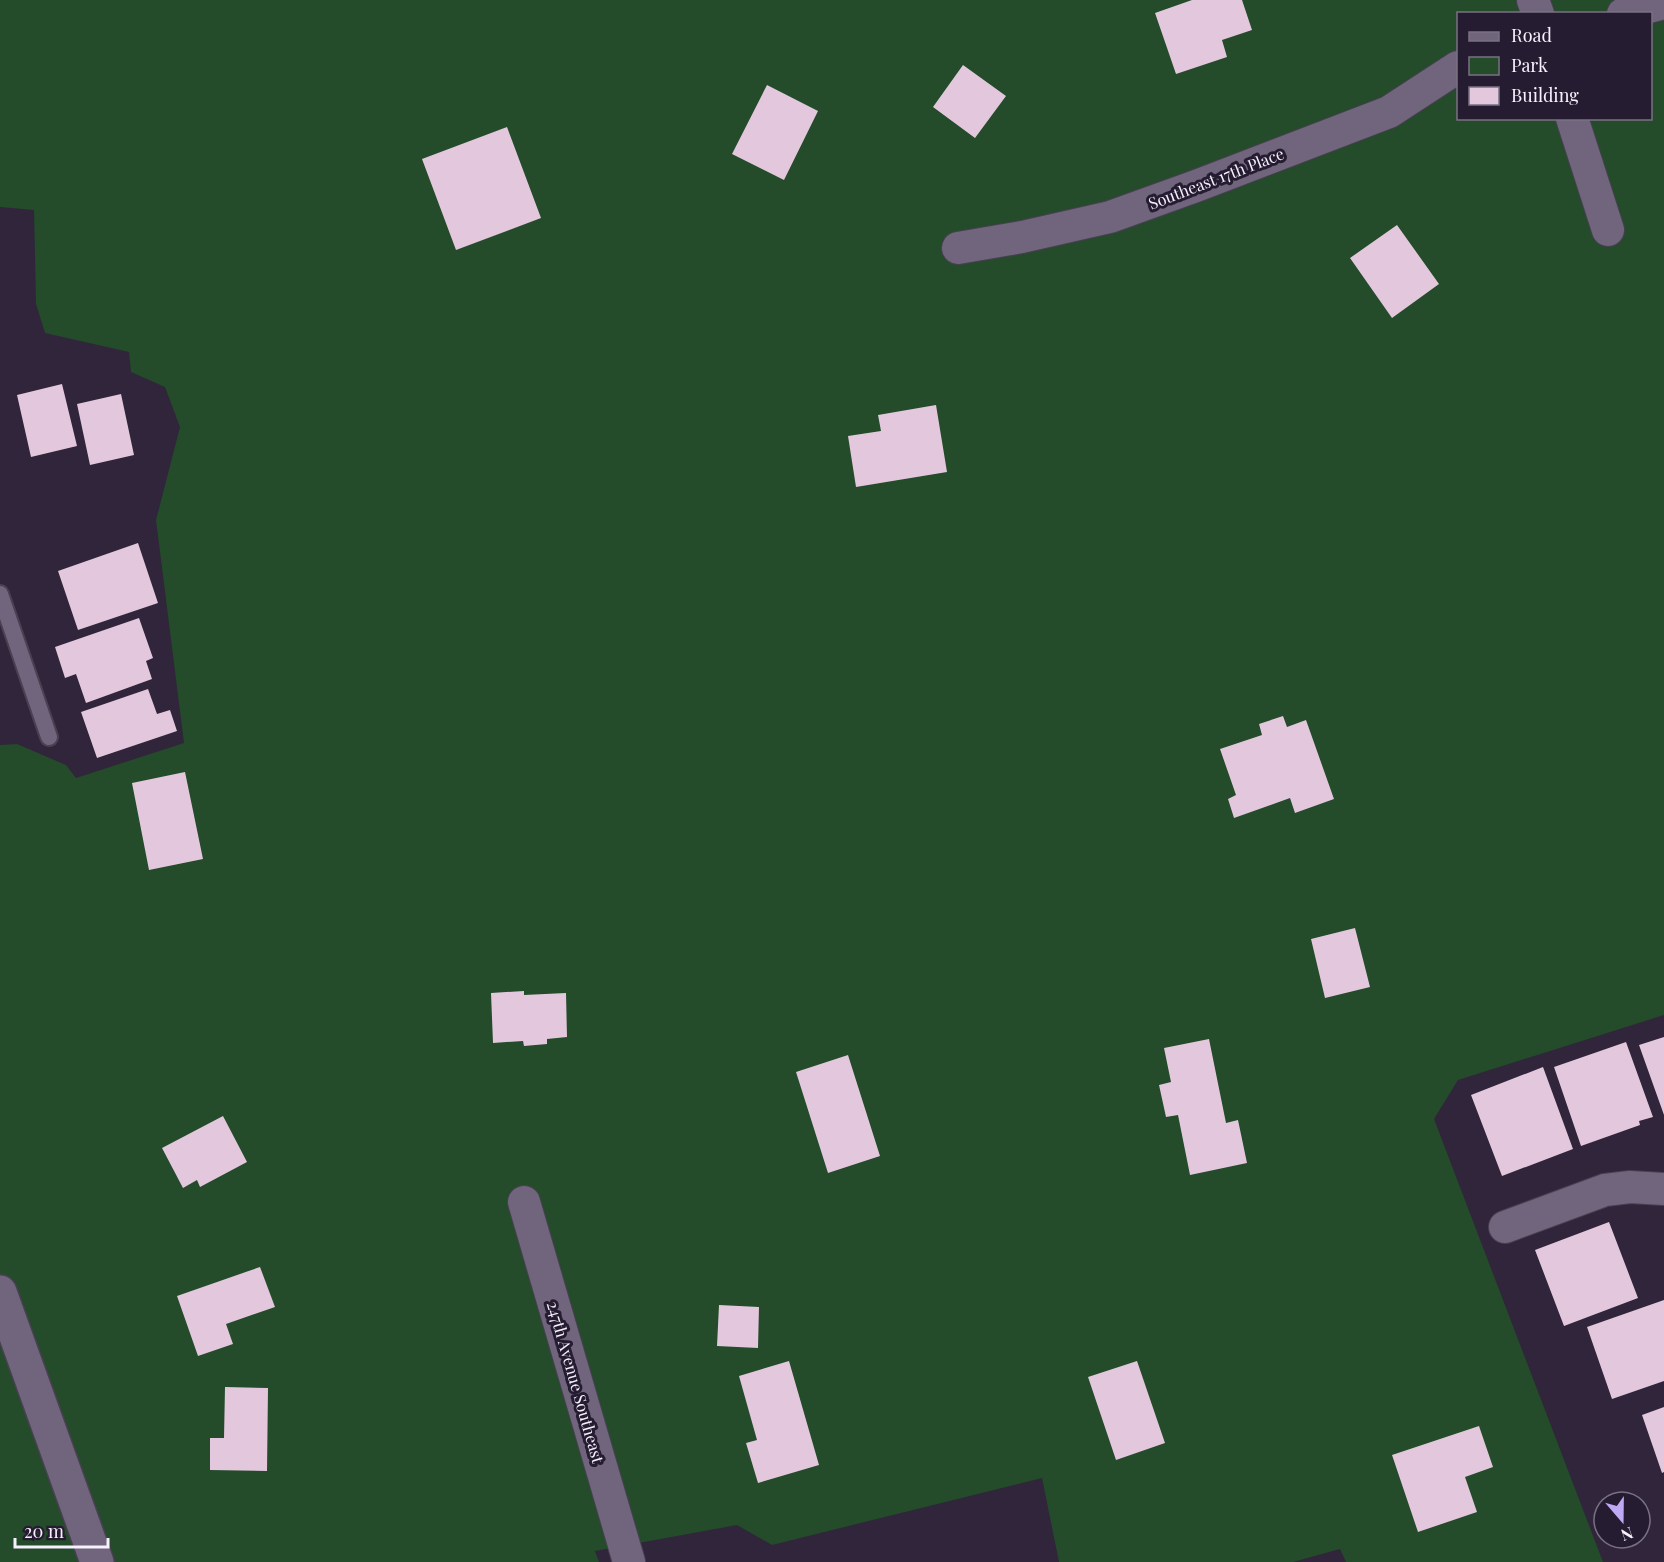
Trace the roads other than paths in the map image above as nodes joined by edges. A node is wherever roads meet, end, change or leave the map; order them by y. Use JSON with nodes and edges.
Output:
{"nodes":[{"id":1,"x":1664,"y":3,"type":"edge"},
{"id":2,"x":1630,"y":12,"type":"edge"},
{"id":3,"x":1457,"y":68,"type":"edge"},
{"id":4,"x":1573,"y":120,"type":"edge"},
{"id":5,"x":1608,"y":230,"type":"dead end"},
{"id":6,"x":958,"y":248,"type":"dead end"},
{"id":7,"x":0,"y":594,"type":"edge"},
{"id":8,"x":49,"y":737,"type":"dead end"},
{"id":9,"x":1664,"y":1189,"type":"edge"},
{"id":10,"x":524,"y":1202,"type":"dead end"},
{"id":11,"x":1505,"y":1227,"type":"dead end"},
{"id":12,"x":0,"y":1293,"type":"edge"},
{"id":13,"x":97,"y":1562,"type":"edge"},
{"id":14,"x":629,"y":1562,"type":"edge"}],
"edges":[{"from":1,"to":2,"type":"street"},
{"from":3,"to":6,"type":"street","name":"Southeast 17th Place"},
{"from":4,"to":5,"type":"street"},
{"from":7,"to":8,"type":"lane"},
{"from":9,"to":11,"type":"street"},
{"from":10,"to":14,"type":"street","name":"247th Avenue Southeast"},
{"from":12,"to":13,"type":"street"}]}
